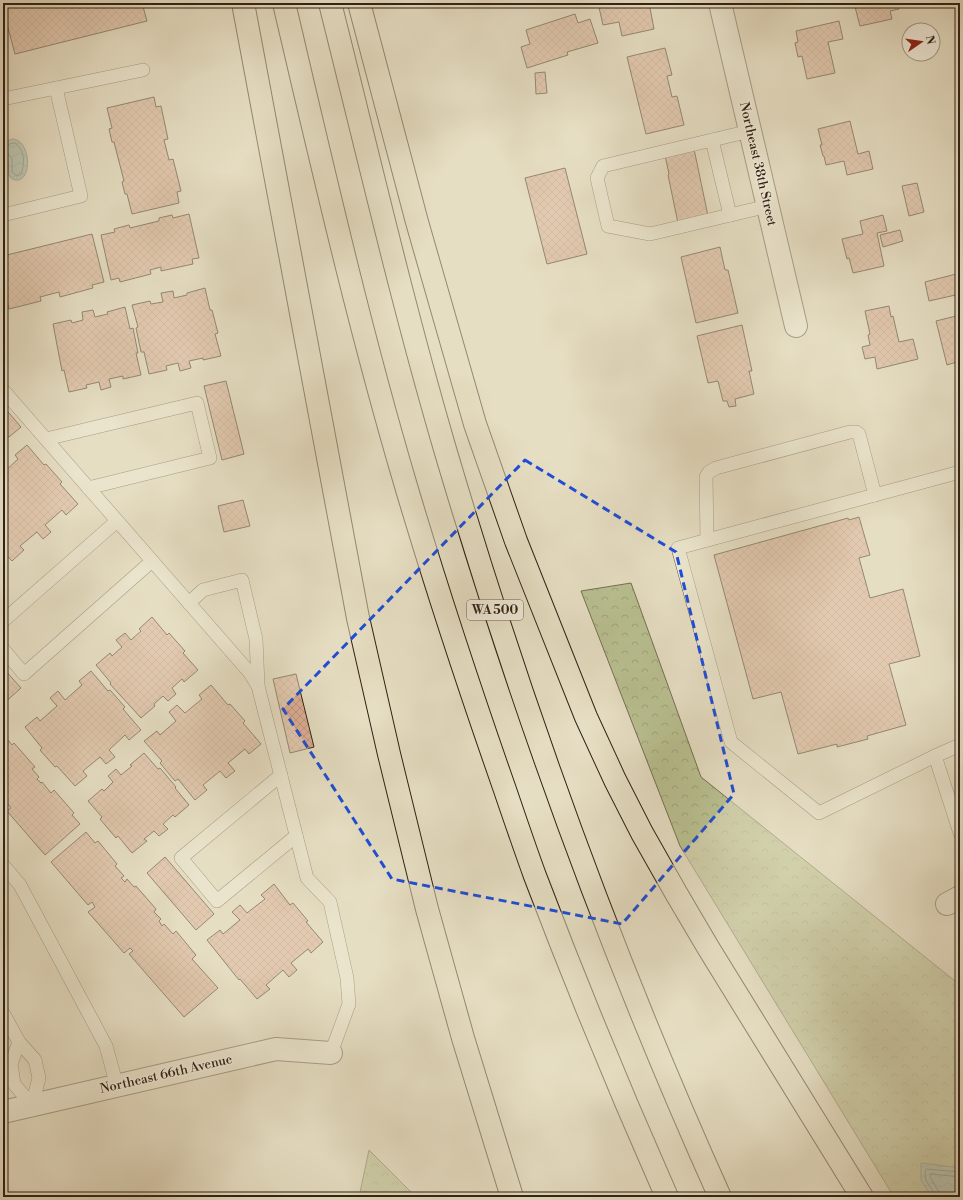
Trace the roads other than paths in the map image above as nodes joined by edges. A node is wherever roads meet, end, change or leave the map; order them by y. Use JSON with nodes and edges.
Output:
{"nodes":[{"id":1,"x":243,"y":3,"type":"edge"},
{"id":2,"x":284,"y":3,"type":"edge"},
{"id":3,"x":330,"y":3,"type":"edge"},
{"id":4,"x":359,"y":3,"type":"edge"},
{"id":5,"x":720,"y":3,"type":"edge"},
{"id":6,"x":143,"y":70,"type":"dead end"},
{"id":7,"x":56,"y":88,"type":"junction"},
{"id":8,"x":3,"y":99,"type":"edge"},
{"id":9,"x":750,"y":131,"type":"junction"},
{"id":10,"x":712,"y":140,"type":"junction"},
{"id":11,"x":768,"y":206,"type":"junction"},
{"id":12,"x":3,"y":215,"type":"edge"},
{"id":13,"x":730,"y":215,"type":"junction"},
{"id":14,"x":796,"y":326,"type":"dead end"},
{"id":15,"x":3,"y":390,"type":"edge"},
{"id":16,"x":46,"y":439,"type":"junction"},
{"id":17,"x":960,"y":472,"type":"edge"},
{"id":18,"x":88,"y":488,"type":"junction"},
{"id":19,"x":875,"y":495,"type":"junction"},
{"id":20,"x":117,"y":521,"type":"junction"},
{"id":21,"x":707,"y":540,"type":"junction"},
{"id":22,"x":152,"y":561,"type":"junction"},
{"id":23,"x":189,"y":603,"type":"junction"},
{"id":24,"x":3,"y":621,"type":"edge"},
{"id":25,"x":3,"y":649,"type":"edge"},
{"id":26,"x":258,"y":686,"type":"junction"},
{"id":27,"x":960,"y":745,"type":"edge"},
{"id":28,"x":935,"y":756,"type":"junction"},
{"id":29,"x":281,"y":775,"type":"junction"},
{"id":30,"x":960,"y":833,"type":"edge"},
{"id":31,"x":296,"y":836,"type":"junction"},
{"id":32,"x":3,"y":865,"type":"edge"},
{"id":33,"x":3,"y":1013,"type":"edge"},
{"id":34,"x":19,"y":1042,"type":"junction"},
{"id":35,"x":331,"y":1053,"type":"joint"},
{"id":36,"x":117,"y":1086,"type":"junction"},
{"id":37,"x":32,"y":1105,"type":"junction"},
{"id":38,"x":3,"y":1112,"type":"edge"},
{"id":39,"x":512,"y":1197,"type":"edge"},
{"id":40,"x":667,"y":1197,"type":"edge"},
{"id":41,"x":720,"y":1197,"type":"edge"},
{"id":42,"x":862,"y":1197,"type":"edge"}],
"edges":[{"from":1,"to":39,"type":"highway"},
{"from":2,"to":40,"type":"highway","number":"WA 500"},
{"from":3,"to":41,"type":"highway","number":"WA 500"},
{"from":4,"to":42,"type":"highway"},
{"from":5,"to":9,"type":"street","name":"Northeast 38th Street"},
{"from":6,"to":7,"type":"lane"},
{"from":7,"to":8,"type":"lane"},
{"from":7,"to":12,"type":"lane"},
{"from":9,"to":10,"type":"lane"},
{"from":9,"to":11,"type":"street","name":"Northeast 38th Street"},
{"from":10,"to":13,"type":"lane"},
{"from":10,"to":13,"type":"lane"},
{"from":11,"to":13,"type":"lane"},
{"from":11,"to":14,"type":"street","name":"Northeast 38th Street"},
{"from":15,"to":16,"type":"lane"},
{"from":16,"to":18,"type":"lane"},
{"from":16,"to":18,"type":"lane"},
{"from":17,"to":19,"type":"lane"},
{"from":18,"to":20,"type":"lane"},
{"from":19,"to":21,"type":"lane"},
{"from":19,"to":21,"type":"lane"},
{"from":20,"to":22,"type":"lane"},
{"from":20,"to":24,"type":"lane"},
{"from":21,"to":28,"type":"lane"},
{"from":22,"to":23,"type":"lane"},
{"from":22,"to":25,"type":"lane"},
{"from":23,"to":26,"type":"lane"},
{"from":23,"to":26,"type":"lane"},
{"from":26,"to":29,"type":"lane"},
{"from":27,"to":28,"type":"lane"},
{"from":28,"to":30,"type":"lane"},
{"from":29,"to":31,"type":"lane"},
{"from":29,"to":31,"type":"lane"},
{"from":31,"to":35,"type":"lane"},
{"from":32,"to":36,"type":"lane"},
{"from":33,"to":34,"type":"lane"},
{"from":34,"to":37,"type":"lane"},
{"from":34,"to":37,"type":"lane"},
{"from":35,"to":36,"type":"street","name":"Northeast 66th Avenue"},
{"from":36,"to":37,"type":"street","name":"Northeast 66th Avenue"},
{"from":37,"to":38,"type":"street","name":"Northeast 66th Avenue"}]}
